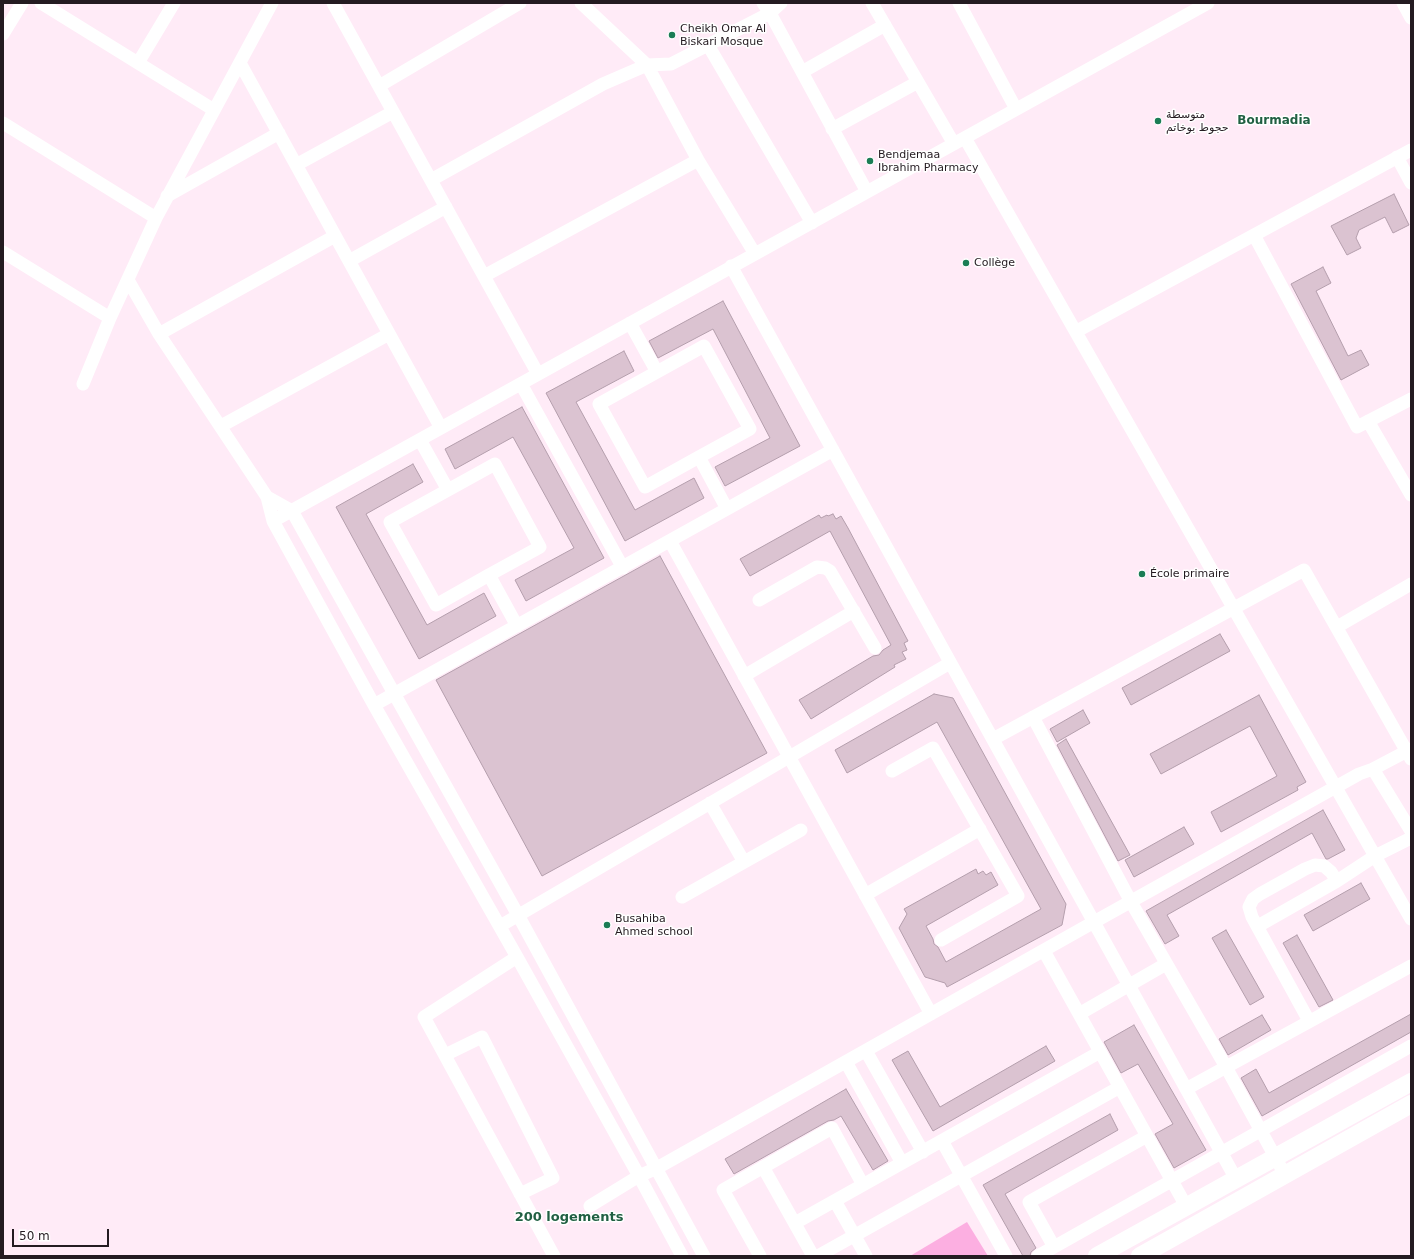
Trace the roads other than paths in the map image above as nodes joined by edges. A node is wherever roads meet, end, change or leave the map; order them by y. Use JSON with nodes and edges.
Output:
{"nodes":[{"id":1,"x":22,"y":3,"type":"edge"},
{"id":2,"x":41,"y":3,"type":"edge"},
{"id":3,"x":174,"y":3,"type":"edge"},
{"id":4,"x":272,"y":3,"type":"edge"},
{"id":5,"x":333,"y":3,"type":"edge"},
{"id":6,"x":520,"y":3,"type":"edge"},
{"id":7,"x":781,"y":3,"type":"edge"},
{"id":8,"x":788,"y":3,"type":"edge"},
{"id":9,"x":872,"y":3,"type":"edge"},
{"id":10,"x":959,"y":3,"type":"edge"},
{"id":11,"x":1208,"y":3,"type":"edge"},
{"id":12,"x":1402,"y":3,"type":"edge"},
{"id":13,"x":590,"y":6,"type":"edge"},
{"id":14,"x":766,"y":8,"type":"edge"},
{"id":15,"x":1187,"y":8,"type":"edge"},
{"id":16,"x":1411,"y":18,"type":"edge"},
{"id":17,"x":885,"y":24,"type":"junction"},
{"id":18,"x":3,"y":34,"type":"edge"},
{"id":19,"x":708,"y":45,"type":"junction"},
{"id":20,"x":138,"y":63,"type":"junction"},
{"id":21,"x":240,"y":63,"type":"junction"},
{"id":22,"x":647,"y":65,"type":"junction"},
{"id":23,"x":802,"y":72,"type":"junction"},
{"id":24,"x":918,"y":82,"type":"junction"},
{"id":25,"x":379,"y":86,"type":"junction"},
{"id":26,"x":1016,"y":109,"type":"junction"},
{"id":27,"x":214,"y":110,"type":"junction"},
{"id":28,"x":393,"y":112,"type":"junction"},
{"id":29,"x":3,"y":123,"type":"edge"},
{"id":30,"x":832,"y":128,"type":"junction"},
{"id":31,"x":278,"y":133,"type":"junction"},
{"id":32,"x":960,"y":141,"type":"junction"},
{"id":33,"x":1411,"y":150,"type":"edge"},
{"id":34,"x":1397,"y":157,"type":"junction"},
{"id":35,"x":698,"y":160,"type":"junction"},
{"id":36,"x":296,"y":165,"type":"junction"},
{"id":37,"x":431,"y":180,"type":"junction"},
{"id":38,"x":1411,"y":183,"type":"edge"},
{"id":39,"x":867,"y":192,"type":"junction"},
{"id":40,"x":167,"y":196,"type":"junction"},
{"id":41,"x":446,"y":207,"type":"junction"},
{"id":42,"x":156,"y":218,"type":"junction"},
{"id":43,"x":812,"y":223,"type":"junction"},
{"id":44,"x":1254,"y":234,"type":"junction"},
{"id":45,"x":335,"y":236,"type":"junction"},
{"id":46,"x":3,"y":252,"type":"edge"},
{"id":47,"x":755,"y":254,"type":"junction"},
{"id":48,"x":349,"y":261,"type":"junction"},
{"id":49,"x":731,"y":266,"type":"junction"},
{"id":50,"x":484,"y":276,"type":"junction"},
{"id":51,"x":128,"y":280,"type":"junction"},
{"id":52,"x":110,"y":318,"type":"junction"},
{"id":53,"x":630,"y":323,"type":"junction"},
{"id":54,"x":1077,"y":331,"type":"junction"},
{"id":55,"x":159,"y":334,"type":"junction"},
{"id":56,"x":389,"y":334,"type":"junction"},
{"id":57,"x":657,"y":372,"type":"junction"},
{"id":58,"x":538,"y":374,"type":"junction"},
{"id":59,"x":83,"y":384,"type":"dead end"},
{"id":60,"x":521,"y":384,"type":"junction"},
{"id":61,"x":1411,"y":398,"type":"edge"},
{"id":62,"x":1368,"y":422,"type":"junction"},
{"id":63,"x":221,"y":426,"type":"junction"},
{"id":64,"x":441,"y":428,"type":"junction"},
{"id":65,"x":420,"y":440,"type":"junction"},
{"id":66,"x":833,"y":450,"type":"junction"},
{"id":67,"x":699,"y":457,"type":"junction"},
{"id":68,"x":448,"y":490,"type":"junction"},
{"id":69,"x":1411,"y":495,"type":"edge"},
{"id":70,"x":267,"y":496,"type":"junction"},
{"id":71,"x":727,"y":509,"type":"junction"},
{"id":72,"x":292,"y":511,"type":"junction"},
{"id":73,"x":273,"y":521,"type":"junction"},
{"id":74,"x":670,"y":542,"type":"junction"},
{"id":75,"x":623,"y":568,"type":"junction"},
{"id":76,"x":489,"y":575,"type":"junction"},
{"id":77,"x":1411,"y":584,"type":"edge"},
{"id":78,"x":759,"y":600,"type":"dead end"},
{"id":79,"x":1234,"y":608,"type":"junction"},
{"id":80,"x":854,"y":611,"type":"junction"},
{"id":81,"x":1342,"y":624,"type":"dead end"},
{"id":82,"x":517,"y":626,"type":"junction"},
{"id":83,"x":875,"y":648,"type":"dead end"},
{"id":84,"x":950,"y":663,"type":"junction"},
{"id":85,"x":744,"y":676,"type":"junction"},
{"id":86,"x":395,"y":694,"type":"junction"},
{"id":87,"x":374,"y":705,"type":"junction"},
{"id":88,"x":1033,"y":717,"type":"junction"},
{"id":89,"x":992,"y":739,"type":"junction"},
{"id":90,"x":1410,"y":754,"type":"edge"},
{"id":91,"x":789,"y":757,"type":"junction"},
{"id":92,"x":1373,"y":769,"type":"junction"},
{"id":93,"x":892,"y":771,"type":"dead end"},
{"id":94,"x":1336,"y":787,"type":"junction"},
{"id":95,"x":710,"y":803,"type":"junction"},
{"id":96,"x":980,"y":829,"type":"junction"},
{"id":97,"x":801,"y":830,"type":"dead end"},
{"id":98,"x":1411,"y":831,"type":"edge"},
{"id":99,"x":1411,"y":838,"type":"edge"},
{"id":100,"x":1375,"y":856,"type":"junction"},
{"id":101,"x":744,"y":862,"type":"junction"},
{"id":102,"x":1337,"y":881,"type":"junction"},
{"id":103,"x":865,"y":895,"type":"junction"},
{"id":104,"x":682,"y":897,"type":"dead end"},
{"id":105,"x":1131,"y":902,"type":"junction"},
{"id":106,"x":518,"y":915,"type":"junction"},
{"id":107,"x":1411,"y":918,"type":"edge"},
{"id":108,"x":1094,"y":922,"type":"junction"},
{"id":109,"x":500,"y":926,"type":"junction"},
{"id":110,"x":1258,"y":926,"type":"junction"},
{"id":111,"x":941,"y":940,"type":"dead end"},
{"id":112,"x":1044,"y":951,"type":"junction"},
{"id":113,"x":517,"y":957,"type":"junction"},
{"id":114,"x":1166,"y":964,"type":"junction"},
{"id":115,"x":1411,"y":966,"type":"edge"},
{"id":116,"x":1128,"y":985,"type":"junction"},
{"id":117,"x":931,"y":1014,"type":"junction"},
{"id":118,"x":1079,"y":1014,"type":"junction"},
{"id":119,"x":1309,"y":1021,"type":"junction"},
{"id":120,"x":1411,"y":1046,"type":"edge"},
{"id":121,"x":866,"y":1051,"type":"junction"},
{"id":122,"x":1100,"y":1052,"type":"junction"},
{"id":123,"x":445,"y":1055,"type":"junction"},
{"id":124,"x":846,"y":1062,"type":"junction"},
{"id":125,"x":1226,"y":1067,"type":"junction"},
{"id":126,"x":1411,"y":1082,"type":"edge"},
{"id":127,"x":1120,"y":1087,"type":"junction"},
{"id":128,"x":1186,"y":1088,"type":"junction"},
{"id":129,"x":1411,"y":1104,"type":"edge"},
{"id":130,"x":1261,"y":1130,"type":"junction"},
{"id":131,"x":1147,"y":1136,"type":"junction"},
{"id":132,"x":942,"y":1141,"type":"junction"},
{"id":133,"x":923,"y":1152,"type":"junction"},
{"id":134,"x":1221,"y":1152,"type":"junction"},
{"id":135,"x":1275,"y":1157,"type":"junction"},
{"id":136,"x":902,"y":1163,"type":"junction"},
{"id":137,"x":763,"y":1167,"type":"junction"},
{"id":138,"x":657,"y":1168,"type":"junction"},
{"id":139,"x":1285,"y":1175,"type":"junction"},
{"id":140,"x":639,"y":1176,"type":"junction"},
{"id":141,"x":961,"y":1176,"type":"junction"},
{"id":142,"x":1236,"y":1179,"type":"junction"},
{"id":143,"x":1172,"y":1181,"type":"junction"},
{"id":144,"x":863,"y":1185,"type":"junction"},
{"id":145,"x":520,"y":1194,"type":"junction"},
{"id":146,"x":835,"y":1201,"type":"junction"},
{"id":147,"x":590,"y":1206,"type":"dead end"},
{"id":148,"x":1186,"y":1206,"type":"junction"},
{"id":149,"x":794,"y":1224,"type":"junction"},
{"id":150,"x":854,"y":1236,"type":"junction"},
{"id":151,"x":1054,"y":1247,"type":"junction"},
{"id":152,"x":554,"y":1256,"type":"edge"},
{"id":153,"x":682,"y":1256,"type":"edge"},
{"id":154,"x":704,"y":1256,"type":"edge"},
{"id":155,"x":760,"y":1256,"type":"edge"},
{"id":156,"x":813,"y":1256,"type":"edge"},
{"id":157,"x":818,"y":1256,"type":"edge"},
{"id":158,"x":866,"y":1256,"type":"edge"},
{"id":159,"x":1006,"y":1256,"type":"edge"},
{"id":160,"x":1038,"y":1256,"type":"edge"},
{"id":161,"x":1097,"y":1256,"type":"edge"},
{"id":162,"x":1140,"y":1256,"type":"edge"}],
"edges":[{"from":1,"to":18,"type":"street"},
{"from":2,"to":20,"type":"street"},
{"from":3,"to":20,"type":"street"},
{"from":4,"to":21,"type":"street"},
{"from":5,"to":25,"type":"street"},
{"from":6,"to":25,"type":"street"},
{"from":7,"to":14,"type":"street"},
{"from":8,"to":14,"type":"street"},
{"from":9,"to":17,"type":"street"},
{"from":10,"to":26,"type":"street"},
{"from":11,"to":15,"type":"street"},
{"from":12,"to":16,"type":"street"},
{"from":13,"to":22,"type":"street"},
{"from":14,"to":19,"type":"street"},
{"from":14,"to":23,"type":"street"},
{"from":15,"to":26,"type":"street"},
{"from":17,"to":23,"type":"street"},
{"from":17,"to":24,"type":"street"},
{"from":19,"to":22,"type":"street"},
{"from":19,"to":43,"type":"street"},
{"from":20,"to":27,"type":"street"},
{"from":21,"to":27,"type":"street"},
{"from":21,"to":31,"type":"street"},
{"from":22,"to":35,"type":"street"},
{"from":22,"to":37,"type":"street"},
{"from":23,"to":30,"type":"street"},
{"from":24,"to":30,"type":"street"},
{"from":24,"to":32,"type":"street"},
{"from":25,"to":28,"type":"street"},
{"from":26,"to":32,"type":"street"},
{"from":27,"to":40,"type":"street"},
{"from":28,"to":36,"type":"street"},
{"from":28,"to":37,"type":"street"},
{"from":29,"to":42,"type":"street"},
{"from":30,"to":39,"type":"street"},
{"from":31,"to":36,"type":"street"},
{"from":31,"to":40,"type":"street"},
{"from":32,"to":39,"type":"street"},
{"from":32,"to":54,"type":"street"},
{"from":33,"to":34,"type":"street"},
{"from":34,"to":38,"type":"street"},
{"from":34,"to":44,"type":"street"},
{"from":35,"to":47,"type":"street"},
{"from":35,"to":50,"type":"street"},
{"from":36,"to":45,"type":"street"},
{"from":37,"to":41,"type":"street"},
{"from":39,"to":43,"type":"street"},
{"from":40,"to":42,"type":"street"},
{"from":41,"to":48,"type":"street"},
{"from":41,"to":50,"type":"street"},
{"from":42,"to":51,"type":"street"},
{"from":43,"to":47,"type":"street"},
{"from":44,"to":54,"type":"street"},
{"from":44,"to":62,"type":"street"},
{"from":45,"to":48,"type":"street"},
{"from":45,"to":55,"type":"street"},
{"from":46,"to":52,"type":"street"},
{"from":47,"to":49,"type":"street"},
{"from":48,"to":56,"type":"street"},
{"from":49,"to":53,"type":"street"},
{"from":49,"to":66,"type":"street"},
{"from":50,"to":58,"type":"street"},
{"from":51,"to":52,"type":"street"},
{"from":51,"to":55,"type":"street"},
{"from":52,"to":59,"type":"street"},
{"from":53,"to":57,"type":"street"},
{"from":53,"to":58,"type":"street"},
{"from":54,"to":79,"type":"street"},
{"from":55,"to":63,"type":"street"},
{"from":56,"to":63,"type":"street"},
{"from":56,"to":64,"type":"street"},
{"from":57,"to":67,"type":"street"},
{"from":57,"to":67,"type":"street"},
{"from":58,"to":60,"type":"street"},
{"from":60,"to":64,"type":"street"},
{"from":60,"to":75,"type":"street"},
{"from":61,"to":62,"type":"street"},
{"from":62,"to":69,"type":"street"},
{"from":63,"to":70,"type":"street"},
{"from":64,"to":65,"type":"street"},
{"from":65,"to":68,"type":"street"},
{"from":65,"to":72,"type":"street"},
{"from":66,"to":71,"type":"street"},
{"from":66,"to":84,"type":"street"},
{"from":67,"to":71,"type":"street"},
{"from":68,"to":76,"type":"street"},
{"from":68,"to":76,"type":"street"},
{"from":70,"to":72,"type":"street"},
{"from":70,"to":73,"type":"street"},
{"from":71,"to":74,"type":"street"},
{"from":72,"to":73,"type":"street"},
{"from":72,"to":86,"type":"street"},
{"from":73,"to":87,"type":"street"},
{"from":74,"to":75,"type":"street"},
{"from":74,"to":85,"type":"street"},
{"from":75,"to":82,"type":"street"},
{"from":76,"to":82,"type":"street"},
{"from":77,"to":81,"type":"street"},
{"from":78,"to":80,"type":"street"},
{"from":79,"to":88,"type":"street"},
{"from":79,"to":90,"type":"street"},
{"from":79,"to":94,"type":"street"},
{"from":80,"to":83,"type":"street"},
{"from":80,"to":85,"type":"street"},
{"from":82,"to":86,"type":"street"},
{"from":84,"to":89,"type":"street"},
{"from":84,"to":91,"type":"street"},
{"from":85,"to":91,"type":"street"},
{"from":86,"to":87,"type":"street"},
{"from":86,"to":106,"type":"street"},
{"from":87,"to":109,"type":"street"},
{"from":88,"to":89,"type":"street"},
{"from":88,"to":105,"type":"street"},
{"from":89,"to":108,"type":"street"},
{"from":90,"to":92,"type":"street"},
{"from":91,"to":95,"type":"street"},
{"from":91,"to":103,"type":"street"},
{"from":92,"to":94,"type":"street"},
{"from":92,"to":98,"type":"street"},
{"from":93,"to":96,"type":"street"},
{"from":94,"to":100,"type":"street"},
{"from":94,"to":105,"type":"street"},
{"from":95,"to":101,"type":"street"},
{"from":95,"to":106,"type":"street"},
{"from":96,"to":103,"type":"street"},
{"from":96,"to":111,"type":"street"},
{"from":97,"to":101,"type":"street"},
{"from":99,"to":100,"type":"street"},
{"from":100,"to":102,"type":"street"},
{"from":100,"to":107,"type":"street"},
{"from":101,"to":104,"type":"street"},
{"from":102,"to":110,"type":"street"},
{"from":102,"to":110,"type":"street"},
{"from":103,"to":117,"type":"street"},
{"from":105,"to":108,"type":"street"},
{"from":105,"to":114,"type":"street"},
{"from":106,"to":109,"type":"street"},
{"from":106,"to":138,"type":"street"},
{"from":108,"to":112,"type":"street"},
{"from":108,"to":116,"type":"street"},
{"from":109,"to":113,"type":"street"},
{"from":110,"to":119,"type":"street"},
{"from":112,"to":117,"type":"street"},
{"from":112,"to":118,"type":"street"},
{"from":113,"to":123,"type":"street"},
{"from":113,"to":140,"type":"street"},
{"from":114,"to":116,"type":"street"},
{"from":114,"to":125,"type":"street"},
{"from":115,"to":119,"type":"street"},
{"from":116,"to":118,"type":"street"},
{"from":116,"to":128,"type":"street"},
{"from":117,"to":121,"type":"street"},
{"from":118,"to":122,"type":"street"},
{"from":119,"to":125,"type":"street"},
{"from":120,"to":130,"type":"street"},
{"from":121,"to":124,"type":"street"},
{"from":121,"to":133,"type":"street"},
{"from":122,"to":127,"type":"street"},
{"from":122,"to":132,"type":"street"},
{"from":123,"to":145,"type":"street"},
{"from":123,"to":145,"type":"street"},
{"from":124,"to":136,"type":"street"},
{"from":124,"to":138,"type":"street"},
{"from":125,"to":128,"type":"street"},
{"from":125,"to":130,"type":"street"},
{"from":126,"to":135,"type":"main road"},
{"from":127,"to":131,"type":"street"},
{"from":127,"to":141,"type":"street"},
{"from":128,"to":134,"type":"street"},
{"from":129,"to":139,"type":"main road"},
{"from":130,"to":134,"type":"street"},
{"from":130,"to":135,"type":"street"},
{"from":131,"to":143,"type":"street"},
{"from":131,"to":151,"type":"street"},
{"from":132,"to":133,"type":"street"},
{"from":132,"to":141,"type":"street"},
{"from":133,"to":136,"type":"street"},
{"from":134,"to":142,"type":"street"},
{"from":134,"to":143,"type":"street"},
{"from":135,"to":139,"type":"street"},
{"from":135,"to":142,"type":"main road"},
{"from":136,"to":144,"type":"street"},
{"from":137,"to":144,"type":"street"},
{"from":137,"to":149,"type":"street"},
{"from":137,"to":155,"type":"street"},
{"from":138,"to":140,"type":"street"},
{"from":138,"to":154,"type":"street"},
{"from":139,"to":162,"type":"main road"},
{"from":140,"to":147,"type":"street"},
{"from":140,"to":153,"type":"street"},
{"from":141,"to":150,"type":"street"},
{"from":141,"to":159,"type":"street"},
{"from":142,"to":148,"type":"main road"},
{"from":143,"to":148,"type":"street"},
{"from":143,"to":151,"type":"street"},
{"from":144,"to":146,"type":"street"},
{"from":145,"to":152,"type":"street"},
{"from":146,"to":149,"type":"street"},
{"from":146,"to":150,"type":"street"},
{"from":148,"to":161,"type":"main road"},
{"from":149,"to":156,"type":"street"},
{"from":150,"to":157,"type":"street"},
{"from":150,"to":158,"type":"street"},
{"from":151,"to":160,"type":"street"}]}
